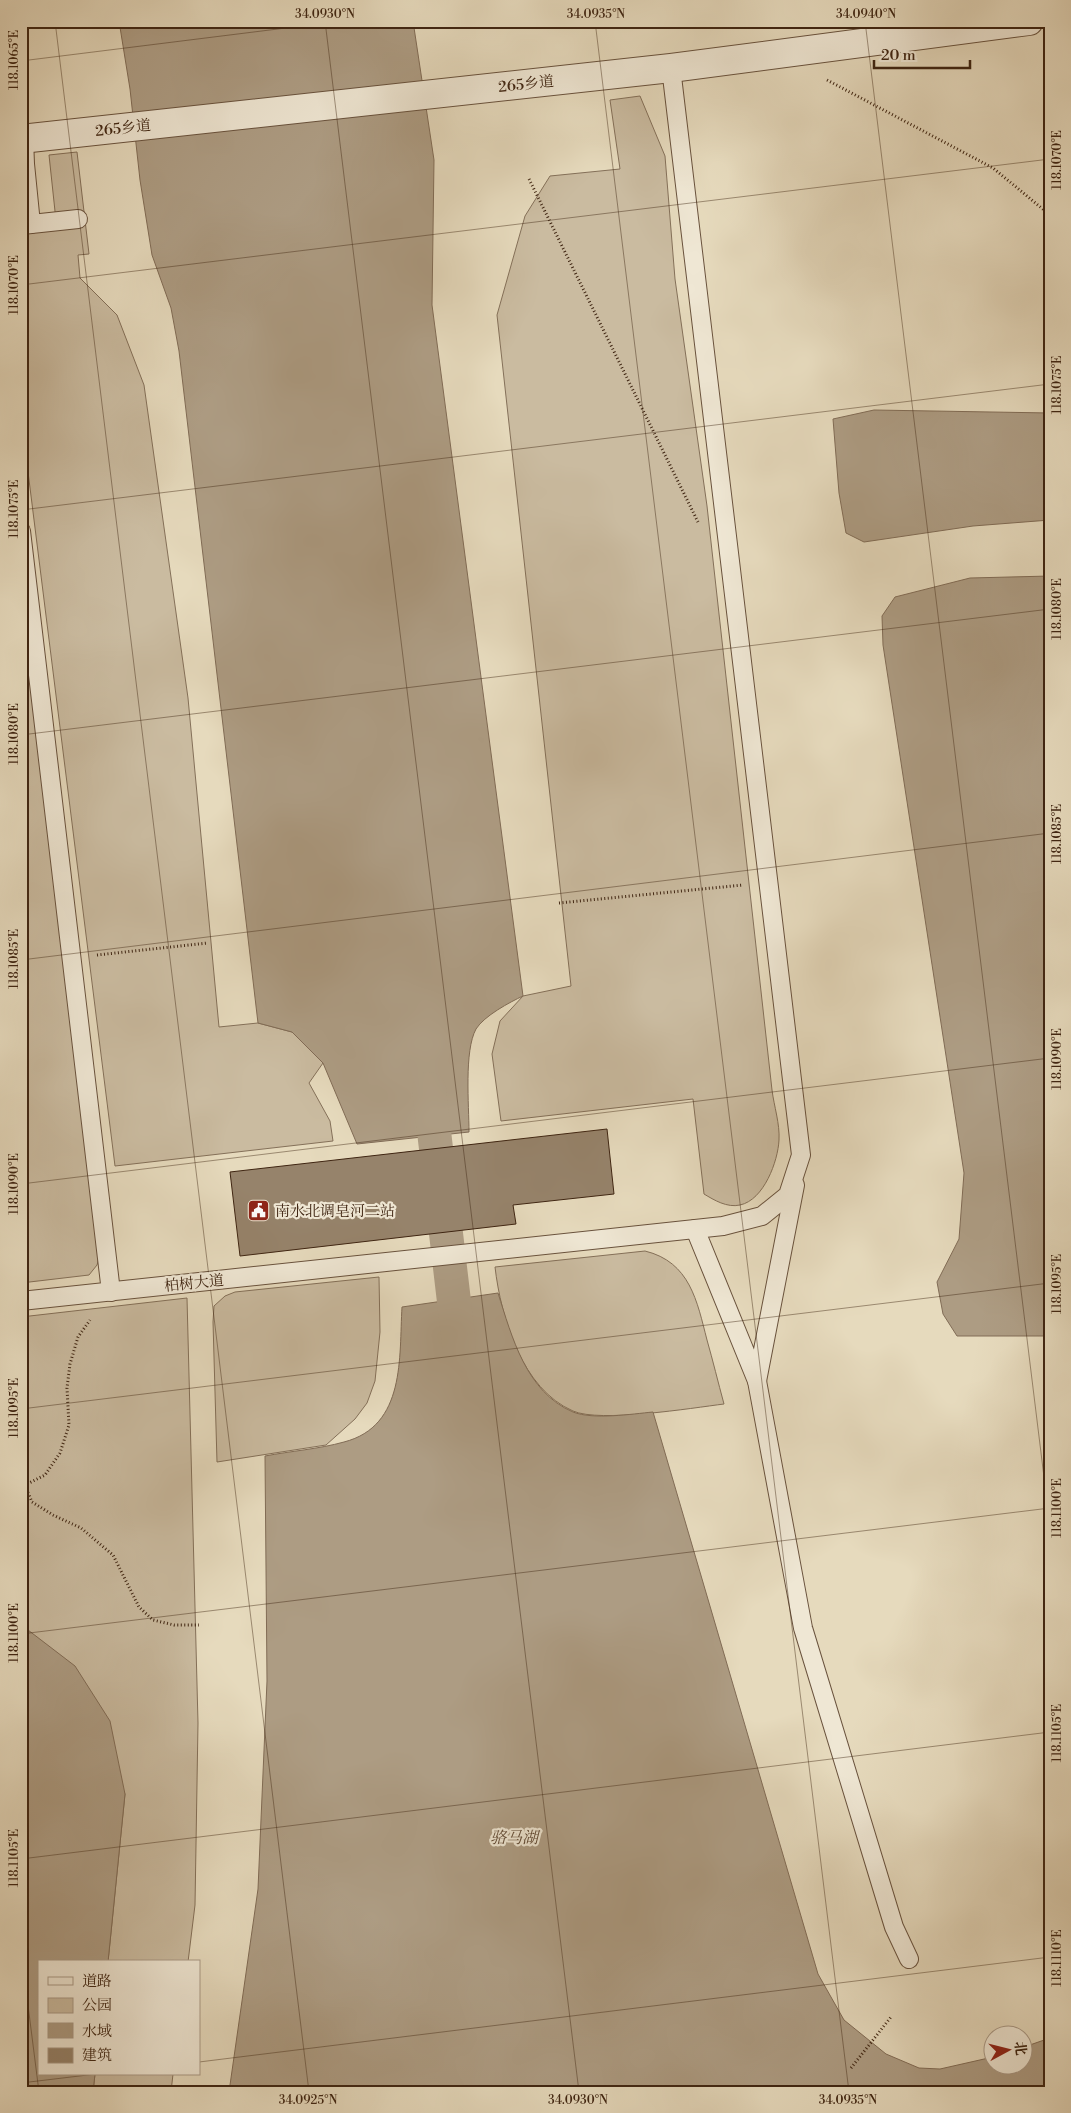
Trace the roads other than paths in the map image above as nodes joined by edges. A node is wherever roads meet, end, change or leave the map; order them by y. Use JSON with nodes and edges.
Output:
{"nodes":[{"id":1,"x":1029,"y":21,"type":"edge"},
{"id":2,"x":671,"y":68,"type":"junction"},
{"id":3,"x":23,"y":139,"type":"edge"},
{"id":4,"x":78,"y":219,"type":"dead end"},
{"id":5,"x":26,"y":225,"type":"edge"},
{"id":6,"x":21,"y":531,"type":"edge"},
{"id":7,"x":801,"y":1155,"type":"junction"},
{"id":8,"x":695,"y":1229,"type":"junction"},
{"id":9,"x":111,"y":1292,"type":"junction"},
{"id":10,"x":21,"y":1301,"type":"edge"},
{"id":11,"x":758,"y":1381,"type":"junction"},
{"id":12,"x":910,"y":1959,"type":"dead end"}],
"edges":[{"from":1,"to":2,"type":"street","name":"265乡道"},
{"from":2,"to":3,"type":"street","name":"265乡道"},
{"from":2,"to":7,"type":"lane"},
{"from":3,"to":5,"type":"lane"},
{"from":4,"to":5,"type":"lane"},
{"from":6,"to":9,"type":"lane"},
{"from":7,"to":8,"type":"lane","name":"柏树大道"},
{"from":7,"to":11,"type":"lane"},
{"from":8,"to":9,"type":"lane","name":"柏树大道"},
{"from":8,"to":11,"type":"lane"},
{"from":9,"to":10,"type":"lane","name":"柏树大道"},
{"from":11,"to":12,"type":"lane"}]}
